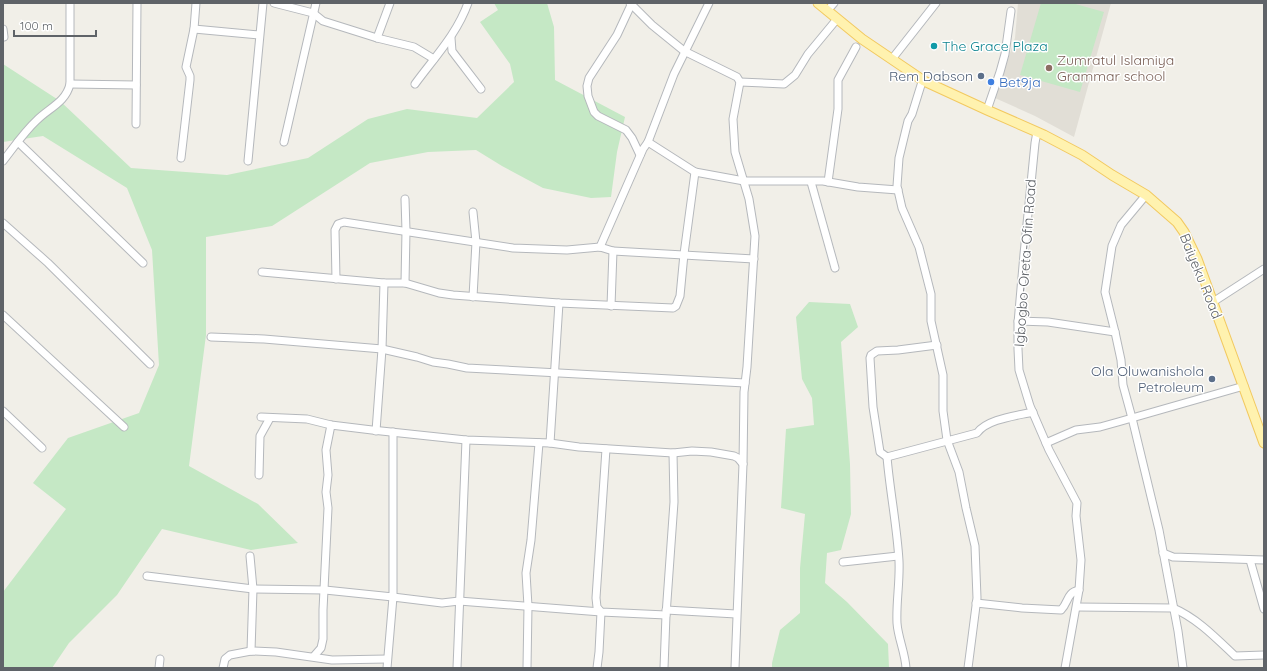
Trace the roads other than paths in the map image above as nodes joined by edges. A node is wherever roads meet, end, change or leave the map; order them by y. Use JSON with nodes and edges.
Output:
{"nodes":[{"id":1,"x":70,"y":3,"type":"edge"},
{"id":2,"x":137,"y":3,"type":"edge"},
{"id":3,"x":196,"y":3,"type":"edge"},
{"id":4,"x":263,"y":3,"type":"edge"},
{"id":5,"x":274,"y":3,"type":"edge"},
{"id":6,"x":316,"y":3,"type":"edge"},
{"id":7,"x":390,"y":3,"type":"edge"},
{"id":8,"x":468,"y":3,"type":"edge"},
{"id":9,"x":709,"y":3,"type":"edge"},
{"id":10,"x":818,"y":3,"type":"edge"},
{"id":11,"x":834,"y":3,"type":"edge"},
{"id":12,"x":936,"y":3,"type":"edge"},
{"id":13,"x":630,"y":4,"type":"edge"},
{"id":14,"x":827,"y":11,"type":"junction"},
{"id":15,"x":1011,"y":11,"type":"dead end"},
{"id":16,"x":314,"y":13,"type":"junction"},
{"id":17,"x":836,"y":19,"type":"junction"},
{"id":18,"x":3,"y":29,"type":"edge"},
{"id":19,"x":194,"y":29,"type":"junction"},
{"id":20,"x":259,"y":35,"type":"junction"},
{"id":21,"x":4,"y":37,"type":"edge"},
{"id":22,"x":377,"y":38,"type":"junction"},
{"id":23,"x":451,"y":38,"type":"junction"},
{"id":24,"x":856,"y":48,"type":"dead end"},
{"id":25,"x":684,"y":51,"type":"junction"},
{"id":26,"x":434,"y":59,"type":"junction"},
{"id":27,"x":892,"y":59,"type":"junction"},
{"id":28,"x":924,"y":81,"type":"junction"},
{"id":29,"x":740,"y":82,"type":"junction"},
{"id":30,"x":70,"y":84,"type":"junction"},
{"id":31,"x":415,"y":84,"type":"dead end"},
{"id":32,"x":136,"y":85,"type":"junction"},
{"id":33,"x":481,"y":88,"type":"dead end"},
{"id":34,"x":986,"y":110,"type":"junction"},
{"id":35,"x":136,"y":124,"type":"dead end"},
{"id":36,"x":1037,"y":132,"type":"junction"},
{"id":37,"x":18,"y":142,"type":"junction"},
{"id":38,"x":284,"y":142,"type":"dead end"},
{"id":39,"x":648,"y":142,"type":"junction"},
{"id":40,"x":640,"y":155,"type":"junction"},
{"id":41,"x":181,"y":158,"type":"dead end"},
{"id":42,"x":3,"y":161,"type":"edge"},
{"id":43,"x":248,"y":161,"type":"dead end"},
{"id":44,"x":695,"y":172,"type":"junction"},
{"id":45,"x":744,"y":181,"type":"junction"},
{"id":46,"x":811,"y":182,"type":"junction"},
{"id":47,"x":828,"y":182,"type":"junction"},
{"id":48,"x":898,"y":190,"type":"junction"},
{"id":49,"x":1146,"y":195,"type":"junction"},
{"id":50,"x":405,"y":199,"type":"dead end"},
{"id":51,"x":473,"y":212,"type":"dead end"},
{"id":52,"x":3,"y":223,"type":"edge"},
{"id":53,"x":406,"y":231,"type":"junction"},
{"id":54,"x":476,"y":242,"type":"junction"},
{"id":55,"x":600,"y":246,"type":"junction"},
{"id":56,"x":613,"y":251,"type":"junction"},
{"id":57,"x":684,"y":254,"type":"junction"},
{"id":58,"x":754,"y":259,"type":"junction"},
{"id":59,"x":143,"y":263,"type":"dead end"},
{"id":60,"x":835,"y":268,"type":"dead end"},
{"id":61,"x":1264,"y":269,"type":"edge"},
{"id":62,"x":262,"y":272,"type":"dead end"},
{"id":63,"x":336,"y":279,"type":"junction"},
{"id":64,"x":384,"y":283,"type":"junction"},
{"id":65,"x":405,"y":283,"type":"junction"},
{"id":66,"x":473,"y":297,"type":"junction"},
{"id":67,"x":1213,"y":302,"type":"junction"},
{"id":68,"x":559,"y":303,"type":"junction"},
{"id":69,"x":611,"y":306,"type":"junction"},
{"id":70,"x":3,"y":315,"type":"edge"},
{"id":71,"x":1018,"y":321,"type":"junction"},
{"id":72,"x":1115,"y":332,"type":"junction"},
{"id":73,"x":211,"y":337,"type":"dead end"},
{"id":74,"x":937,"y":345,"type":"junction"},
{"id":75,"x":382,"y":349,"type":"junction"},
{"id":76,"x":150,"y":364,"type":"dead end"},
{"id":77,"x":554,"y":372,"type":"junction"},
{"id":78,"x":745,"y":383,"type":"junction"},
{"id":79,"x":1244,"y":386,"type":"junction"},
{"id":80,"x":3,"y":411,"type":"edge"},
{"id":81,"x":1033,"y":412,"type":"junction"},
{"id":82,"x":261,"y":417,"type":"dead end"},
{"id":83,"x":270,"y":418,"type":"junction"},
{"id":84,"x":1132,"y":418,"type":"junction"},
{"id":85,"x":331,"y":425,"type":"junction"},
{"id":86,"x":124,"y":427,"type":"dead end"},
{"id":87,"x":376,"y":431,"type":"junction"},
{"id":88,"x":393,"y":432,"type":"junction"},
{"id":89,"x":466,"y":440,"type":"junction"},
{"id":90,"x":947,"y":440,"type":"junction"},
{"id":91,"x":539,"y":442,"type":"junction"},
{"id":92,"x":550,"y":443,"type":"junction"},
{"id":93,"x":1046,"y":443,"type":"junction"},
{"id":94,"x":1264,"y":443,"type":"edge"},
{"id":95,"x":42,"y":448,"type":"dead end"},
{"id":96,"x":606,"y":449,"type":"junction"},
{"id":97,"x":673,"y":453,"type":"junction"},
{"id":98,"x":887,"y":458,"type":"junction"},
{"id":99,"x":743,"y":464,"type":"junction"},
{"id":100,"x":260,"y":474,"type":"dead end"},
{"id":101,"x":1163,"y":553,"type":"junction"},
{"id":102,"x":250,"y":556,"type":"dead end"},
{"id":103,"x":898,"y":556,"type":"junction"},
{"id":104,"x":1173,"y":557,"type":"junction"},
{"id":105,"x":1250,"y":560,"type":"junction"},
{"id":106,"x":1264,"y":560,"type":"edge"},
{"id":107,"x":843,"y":562,"type":"dead end"},
{"id":108,"x":1165,"y":564,"type":"junction"},
{"id":109,"x":147,"y":576,"type":"dead end"},
{"id":110,"x":253,"y":589,"type":"junction"},
{"id":111,"x":324,"y":590,"type":"junction"},
{"id":112,"x":1079,"y":590,"type":"junction"},
{"id":113,"x":393,"y":597,"type":"junction"},
{"id":114,"x":459,"y":601,"type":"junction"},
{"id":115,"x":976,"y":602,"type":"junction"},
{"id":116,"x":528,"y":606,"type":"junction"},
{"id":117,"x":1077,"y":607,"type":"junction"},
{"id":118,"x":1173,"y":608,"type":"junction"},
{"id":119,"x":1264,"y":610,"type":"edge"},
{"id":120,"x":601,"y":612,"type":"junction"},
{"id":121,"x":666,"y":612,"type":"junction"},
{"id":122,"x":736,"y":614,"type":"junction"},
{"id":123,"x":251,"y":650,"type":"junction"},
{"id":124,"x":1264,"y":655,"type":"edge"},
{"id":125,"x":314,"y":656,"type":"junction"},
{"id":126,"x":160,"y":659,"type":"dead end"},
{"id":127,"x":387,"y":659,"type":"junction"},
{"id":128,"x":159,"y":668,"type":"edge"},
{"id":129,"x":223,"y":668,"type":"edge"},
{"id":130,"x":387,"y":668,"type":"edge"},
{"id":131,"x":457,"y":668,"type":"edge"},
{"id":132,"x":527,"y":668,"type":"edge"},
{"id":133,"x":597,"y":668,"type":"edge"},
{"id":134,"x":664,"y":668,"type":"edge"},
{"id":135,"x":735,"y":668,"type":"edge"},
{"id":136,"x":906,"y":668,"type":"edge"},
{"id":137,"x":968,"y":668,"type":"edge"},
{"id":138,"x":1065,"y":668,"type":"edge"},
{"id":139,"x":1183,"y":668,"type":"edge"}],
"edges":[{"from":1,"to":30,"type":"street"},
{"from":2,"to":32,"type":"street"},
{"from":3,"to":19,"type":"street"},
{"from":4,"to":20,"type":"street"},
{"from":5,"to":16,"type":"street"},
{"from":6,"to":16,"type":"street"},
{"from":7,"to":22,"type":"street"},
{"from":8,"to":23,"type":"street"},
{"from":9,"to":25,"type":"street"},
{"from":10,"to":14,"type":"main road","name":"Baiyeku Road"},
{"from":11,"to":14,"type":"street"},
{"from":12,"to":27,"type":"street"},
{"from":13,"to":25,"type":"street"},
{"from":13,"to":40,"type":"street"},
{"from":14,"to":17,"type":"main road","name":"Baiyeku Road"},
{"from":15,"to":34,"type":"street"},
{"from":16,"to":22,"type":"street"},
{"from":16,"to":38,"type":"street"},
{"from":17,"to":27,"type":"main road","name":"Baiyeku Road"},
{"from":17,"to":29,"type":"street"},
{"from":18,"to":21,"type":"street"},
{"from":19,"to":20,"type":"street"},
{"from":19,"to":41,"type":"street"},
{"from":20,"to":43,"type":"street"},
{"from":22,"to":26,"type":"street"},
{"from":23,"to":26,"type":"street"},
{"from":23,"to":33,"type":"street"},
{"from":24,"to":47,"type":"street"},
{"from":25,"to":29,"type":"street"},
{"from":25,"to":39,"type":"street"},
{"from":26,"to":31,"type":"street"},
{"from":27,"to":28,"type":"main road","name":"Baiyeku Road"},
{"from":28,"to":34,"type":"main road","name":"Baiyeku Road"},
{"from":28,"to":48,"type":"street"},
{"from":29,"to":45,"type":"street"},
{"from":30,"to":32,"type":"street"},
{"from":30,"to":37,"type":"street"},
{"from":32,"to":35,"type":"street"},
{"from":34,"to":36,"type":"main road","name":"Baiyeku Road"},
{"from":36,"to":49,"type":"main road","name":"Baiyeku Road"},
{"from":36,"to":71,"type":"street","name":"Igbogbo-Oreta-Ofin Road"},
{"from":37,"to":42,"type":"street"},
{"from":37,"to":59,"type":"street"},
{"from":39,"to":40,"type":"street"},
{"from":39,"to":44,"type":"street"},
{"from":40,"to":55,"type":"street"},
{"from":44,"to":45,"type":"street"},
{"from":44,"to":57,"type":"street"},
{"from":45,"to":46,"type":"street"},
{"from":45,"to":58,"type":"street"},
{"from":46,"to":47,"type":"street"},
{"from":46,"to":60,"type":"street"},
{"from":47,"to":48,"type":"street"},
{"from":48,"to":74,"type":"street"},
{"from":49,"to":67,"type":"main road","name":"Baiyeku Road"},
{"from":49,"to":72,"type":"street"},
{"from":50,"to":53,"type":"street"},
{"from":51,"to":54,"type":"street"},
{"from":52,"to":76,"type":"street"},
{"from":53,"to":54,"type":"street"},
{"from":53,"to":63,"type":"street"},
{"from":53,"to":65,"type":"street"},
{"from":54,"to":55,"type":"street"},
{"from":54,"to":66,"type":"street"},
{"from":55,"to":56,"type":"street"},
{"from":56,"to":57,"type":"street"},
{"from":56,"to":69,"type":"street"},
{"from":57,"to":58,"type":"street"},
{"from":57,"to":69,"type":"street"},
{"from":58,"to":78,"type":"street"},
{"from":61,"to":67,"type":"street"},
{"from":62,"to":63,"type":"street"},
{"from":63,"to":64,"type":"street"},
{"from":64,"to":65,"type":"street"},
{"from":64,"to":75,"type":"street"},
{"from":65,"to":66,"type":"street"},
{"from":66,"to":68,"type":"street"},
{"from":67,"to":79,"type":"main road","name":"Baiyeku Road"},
{"from":68,"to":69,"type":"street"},
{"from":68,"to":77,"type":"street"},
{"from":70,"to":86,"type":"street"},
{"from":71,"to":72,"type":"street"},
{"from":71,"to":81,"type":"street","name":"Igbogbo-Oreta-Ofin Road"},
{"from":72,"to":84,"type":"street"},
{"from":73,"to":75,"type":"street"},
{"from":74,"to":90,"type":"street"},
{"from":74,"to":98,"type":"street"},
{"from":75,"to":77,"type":"street"},
{"from":75,"to":87,"type":"street"},
{"from":77,"to":78,"type":"street"},
{"from":77,"to":92,"type":"street"},
{"from":78,"to":99,"type":"street"},
{"from":79,"to":84,"type":"street"},
{"from":79,"to":94,"type":"main road","name":"Baiyeku Road"},
{"from":80,"to":95,"type":"street"},
{"from":81,"to":90,"type":"street"},
{"from":81,"to":93,"type":"street","name":"Igbogbo-Oreta-Ofin Road"},
{"from":82,"to":83,"type":"street"},
{"from":83,"to":85,"type":"street"},
{"from":83,"to":100,"type":"street"},
{"from":84,"to":93,"type":"street"},
{"from":84,"to":101,"type":"street"},
{"from":85,"to":87,"type":"street"},
{"from":85,"to":111,"type":"street"},
{"from":87,"to":88,"type":"street"},
{"from":88,"to":89,"type":"street"},
{"from":88,"to":113,"type":"street"},
{"from":89,"to":91,"type":"street"},
{"from":89,"to":114,"type":"street"},
{"from":90,"to":98,"type":"street"},
{"from":90,"to":115,"type":"street"},
{"from":91,"to":92,"type":"street"},
{"from":91,"to":116,"type":"street"},
{"from":92,"to":96,"type":"street"},
{"from":93,"to":112,"type":"street","name":"Igbogbo-Oreta-Ofin Road"},
{"from":96,"to":97,"type":"street"},
{"from":96,"to":120,"type":"street"},
{"from":97,"to":99,"type":"street"},
{"from":97,"to":121,"type":"street"},
{"from":98,"to":103,"type":"street"},
{"from":99,"to":122,"type":"street"},
{"from":101,"to":104,"type":"street"},
{"from":101,"to":108,"type":"street"},
{"from":102,"to":110,"type":"street"},
{"from":103,"to":107,"type":"street"},
{"from":103,"to":136,"type":"street"},
{"from":104,"to":105,"type":"street"},
{"from":104,"to":108,"type":"street"},
{"from":105,"to":106,"type":"street"},
{"from":105,"to":119,"type":"street"},
{"from":108,"to":118,"type":"street"},
{"from":109,"to":110,"type":"street"},
{"from":110,"to":111,"type":"street"},
{"from":110,"to":123,"type":"street"},
{"from":111,"to":113,"type":"street"},
{"from":111,"to":125,"type":"street"},
{"from":112,"to":115,"type":"street"},
{"from":112,"to":117,"type":"street","name":"Igbogbo-Oreta-Ofin Road"},
{"from":113,"to":114,"type":"street"},
{"from":113,"to":127,"type":"street"},
{"from":114,"to":116,"type":"street"},
{"from":114,"to":131,"type":"street"},
{"from":115,"to":137,"type":"street"},
{"from":116,"to":120,"type":"street"},
{"from":116,"to":132,"type":"street"},
{"from":117,"to":118,"type":"street"},
{"from":117,"to":138,"type":"street","name":"Igbogbo-Oreta-Ofin Road"},
{"from":118,"to":124,"type":"street"},
{"from":118,"to":139,"type":"street"},
{"from":120,"to":121,"type":"street"},
{"from":120,"to":133,"type":"street"},
{"from":121,"to":122,"type":"street"},
{"from":121,"to":134,"type":"street"},
{"from":122,"to":135,"type":"street"},
{"from":123,"to":125,"type":"street"},
{"from":123,"to":129,"type":"street"},
{"from":125,"to":127,"type":"street"},
{"from":126,"to":128,"type":"street"},
{"from":127,"to":130,"type":"street"}]}
